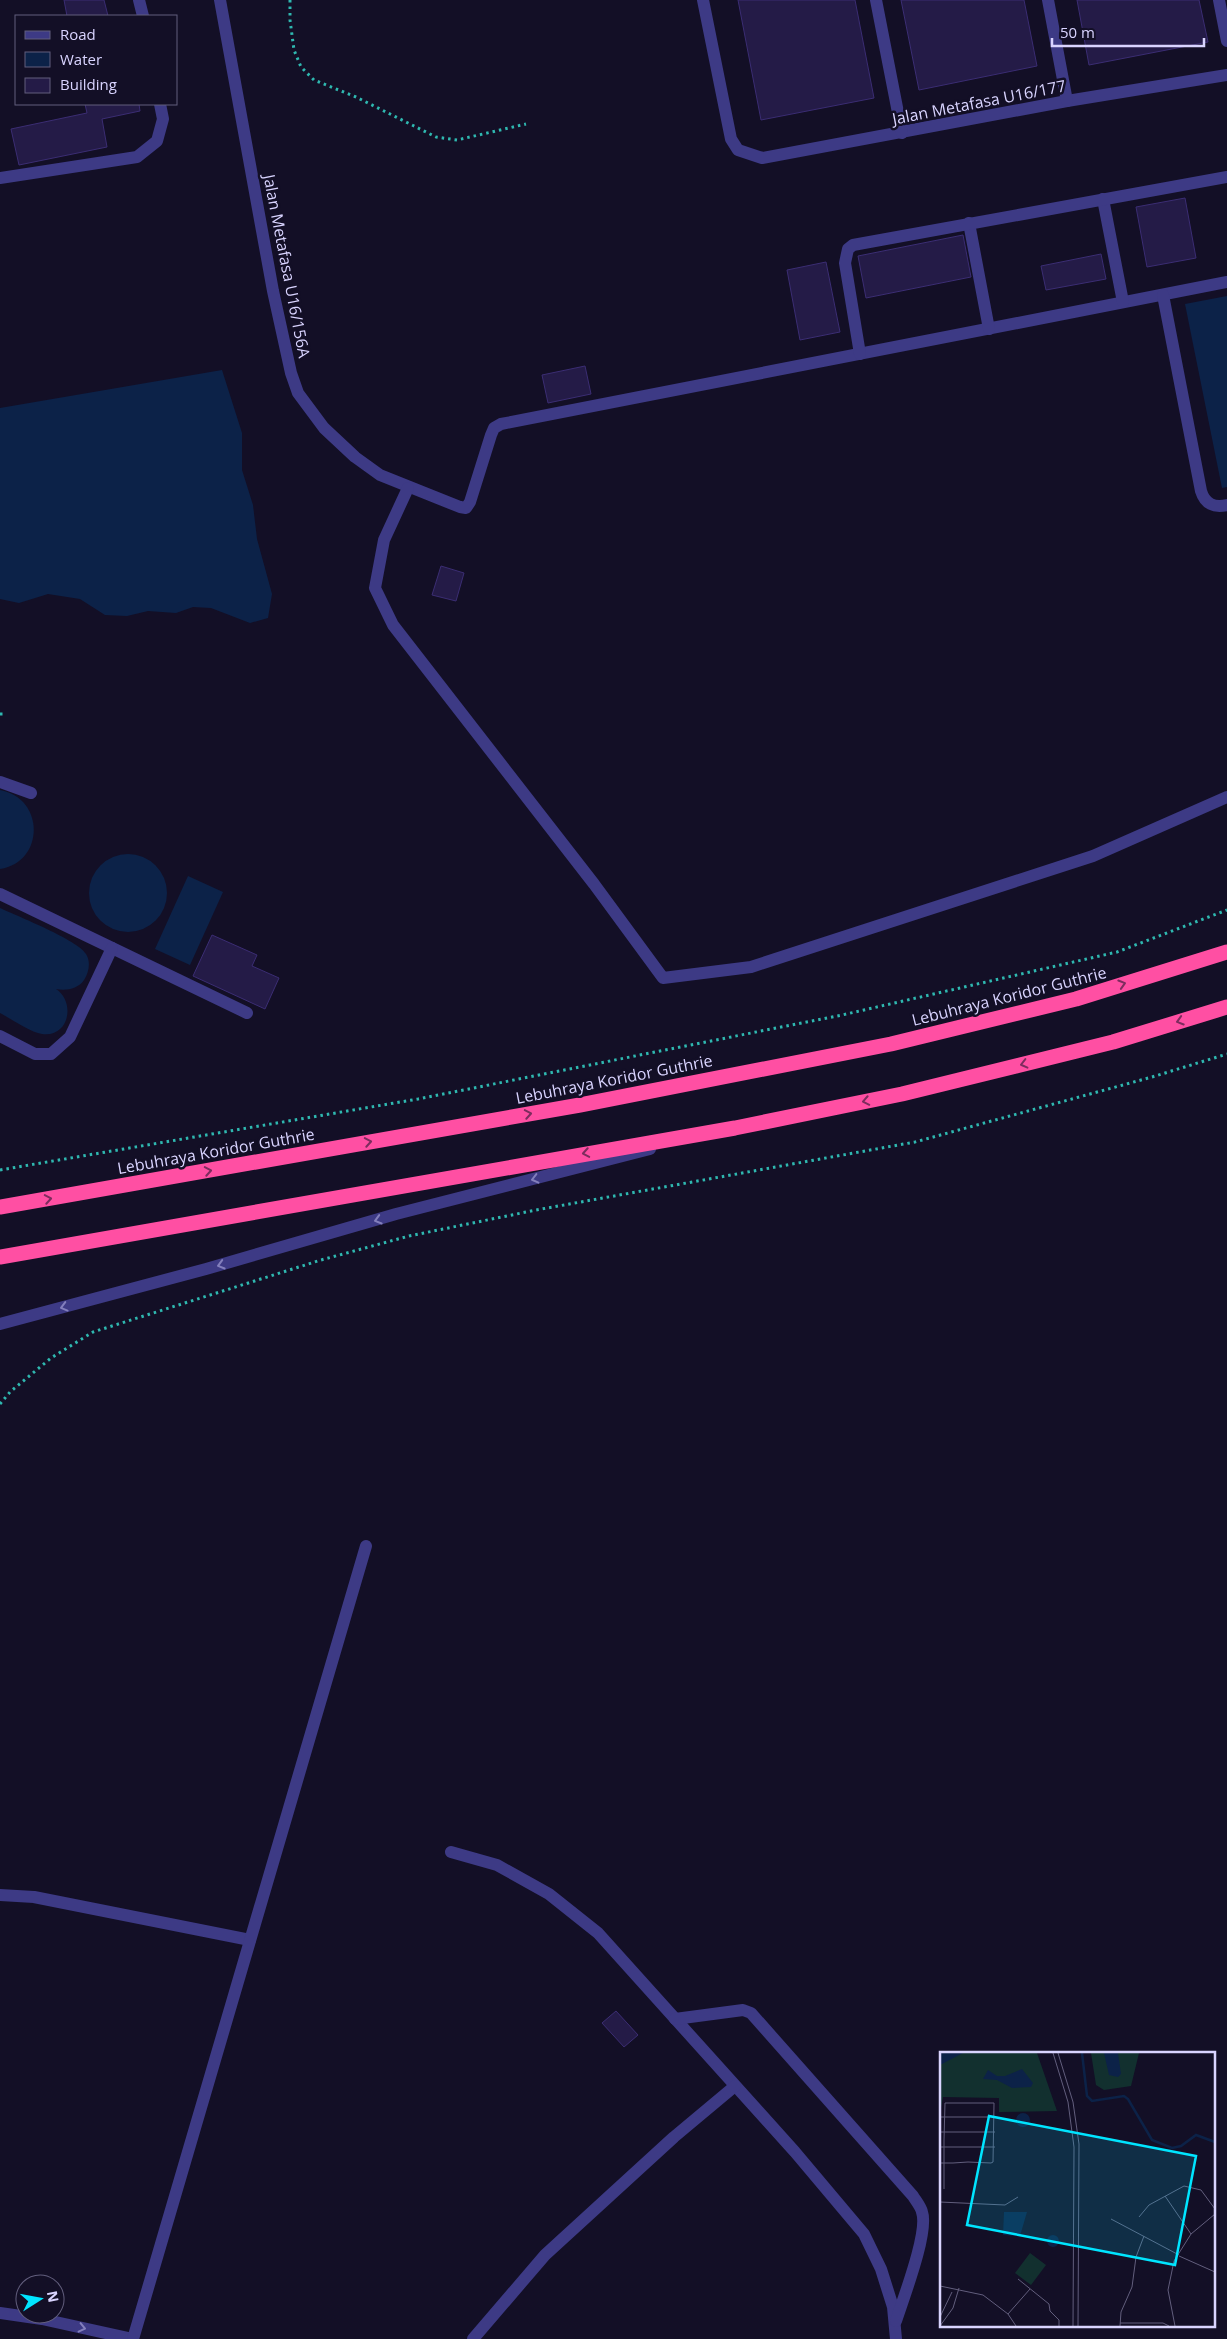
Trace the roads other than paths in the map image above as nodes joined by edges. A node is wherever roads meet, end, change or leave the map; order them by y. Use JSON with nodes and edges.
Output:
{"nodes":[{"id":1,"x":139,"y":0,"type":"edge"},
{"id":2,"x":220,"y":0,"type":"edge"},
{"id":3,"x":703,"y":0,"type":"edge"},
{"id":4,"x":876,"y":0,"type":"edge"},
{"id":5,"x":1048,"y":0,"type":"edge"},
{"id":6,"x":1219,"y":0,"type":"edge"},
{"id":7,"x":142,"y":15,"type":"edge"},
{"id":8,"x":1227,"y":41,"type":"edge"},
{"id":9,"x":1227,"y":74,"type":"edge"},
{"id":10,"x":1067,"y":101,"type":"junction"},
{"id":11,"x":160,"y":105,"type":"edge"},
{"id":12,"x":902,"y":133,"type":"junction"},
{"id":13,"x":1227,"y":177,"type":"edge"},
{"id":14,"x":0,"y":178,"type":"edge"},
{"id":15,"x":1103,"y":199,"type":"junction"},
{"id":16,"x":970,"y":223,"type":"junction"},
{"id":17,"x":1227,"y":282,"type":"edge"},
{"id":18,"x":1164,"y":295,"type":"junction"},
{"id":19,"x":1124,"y":302,"type":"junction"},
{"id":20,"x":989,"y":328,"type":"junction"},
{"id":21,"x":860,"y":354,"type":"junction"},
{"id":22,"x":408,"y":488,"type":"junction"},
{"id":23,"x":1227,"y":505,"type":"edge"},
{"id":24,"x":0,"y":782,"type":"edge"},
{"id":25,"x":31,"y":793,"type":"dead end"},
{"id":26,"x":1227,"y":797,"type":"edge"},
{"id":27,"x":0,"y":894,"type":"edge"},
{"id":28,"x":112,"y":948,"type":"junction"},
{"id":29,"x":1227,"y":952,"type":"edge"},
{"id":30,"x":1227,"y":1006,"type":"edge"},
{"id":31,"x":246,"y":1013,"type":"dead end"},
{"id":32,"x":0,"y":1036,"type":"edge"},
{"id":33,"x":734,"y":1128,"type":"junction"},
{"id":34,"x":0,"y":1208,"type":"edge"},
{"id":35,"x":0,"y":1257,"type":"edge"},
{"id":36,"x":0,"y":1324,"type":"edge"},
{"id":37,"x":366,"y":1546,"type":"dead end"},
{"id":38,"x":451,"y":1852,"type":"dead end"},
{"id":39,"x":0,"y":1895,"type":"edge"},
{"id":40,"x":250,"y":1940,"type":"junction"},
{"id":41,"x":675,"y":2019,"type":"junction"},
{"id":42,"x":735,"y":2086,"type":"junction"},
{"id":43,"x":0,"y":2313,"type":"edge"},
{"id":44,"x":895,"y":2324,"type":"junction"},
{"id":45,"x":133,"y":2339,"type":"edge"},
{"id":46,"x":473,"y":2339,"type":"edge"},
{"id":47,"x":896,"y":2339,"type":"edge"}],
"edges":[{"from":1,"to":7,"type":"street"},
{"from":2,"to":22,"type":"street","name":"Jalan Metafasa U16/156A"},
{"from":3,"to":12,"type":"street","name":"Jalan Metafasa U16/177"},
{"from":4,"to":12,"type":"street"},
{"from":5,"to":10,"type":"street"},
{"from":6,"to":8,"type":"street"},
{"from":9,"to":10,"type":"street","name":"Jalan Metafasa U16/177"},
{"from":10,"to":12,"type":"street","name":"Jalan Metafasa U16/177"},
{"from":11,"to":14,"type":"street"},
{"from":13,"to":15,"type":"street"},
{"from":15,"to":16,"type":"street"},
{"from":15,"to":19,"type":"street"},
{"from":16,"to":20,"type":"street"},
{"from":16,"to":21,"type":"street"},
{"from":17,"to":18,"type":"street"},
{"from":18,"to":19,"type":"street"},
{"from":18,"to":23,"type":"street"},
{"from":19,"to":20,"type":"street"},
{"from":20,"to":21,"type":"street"},
{"from":21,"to":22,"type":"street","name":"Jalan Metafasa U16/156A"},
{"from":22,"to":26,"type":"street"},
{"from":24,"to":25,"type":"street"},
{"from":27,"to":28,"type":"street"},
{"from":28,"to":31,"type":"street"},
{"from":28,"to":32,"type":"street"},
{"from":34,"to":29,"type":"highway","name":"Lebuhraya Koridor Guthrie","one_way":true},
{"from":30,"to":33,"type":"highway","one_way":true},
{"from":33,"to":35,"type":"highway","one_way":true},
{"from":33,"to":36,"type":"street","one_way":true},
{"from":37,"to":40,"type":"street"},
{"from":38,"to":41,"type":"street"},
{"from":39,"to":40,"type":"street"},
{"from":40,"to":45,"type":"street"},
{"from":41,"to":42,"type":"street"},
{"from":41,"to":44,"type":"street"},
{"from":42,"to":44,"type":"street"},
{"from":42,"to":46,"type":"street"},
{"from":43,"to":45,"type":"street","one_way":true},
{"from":44,"to":47,"type":"street"}]}
